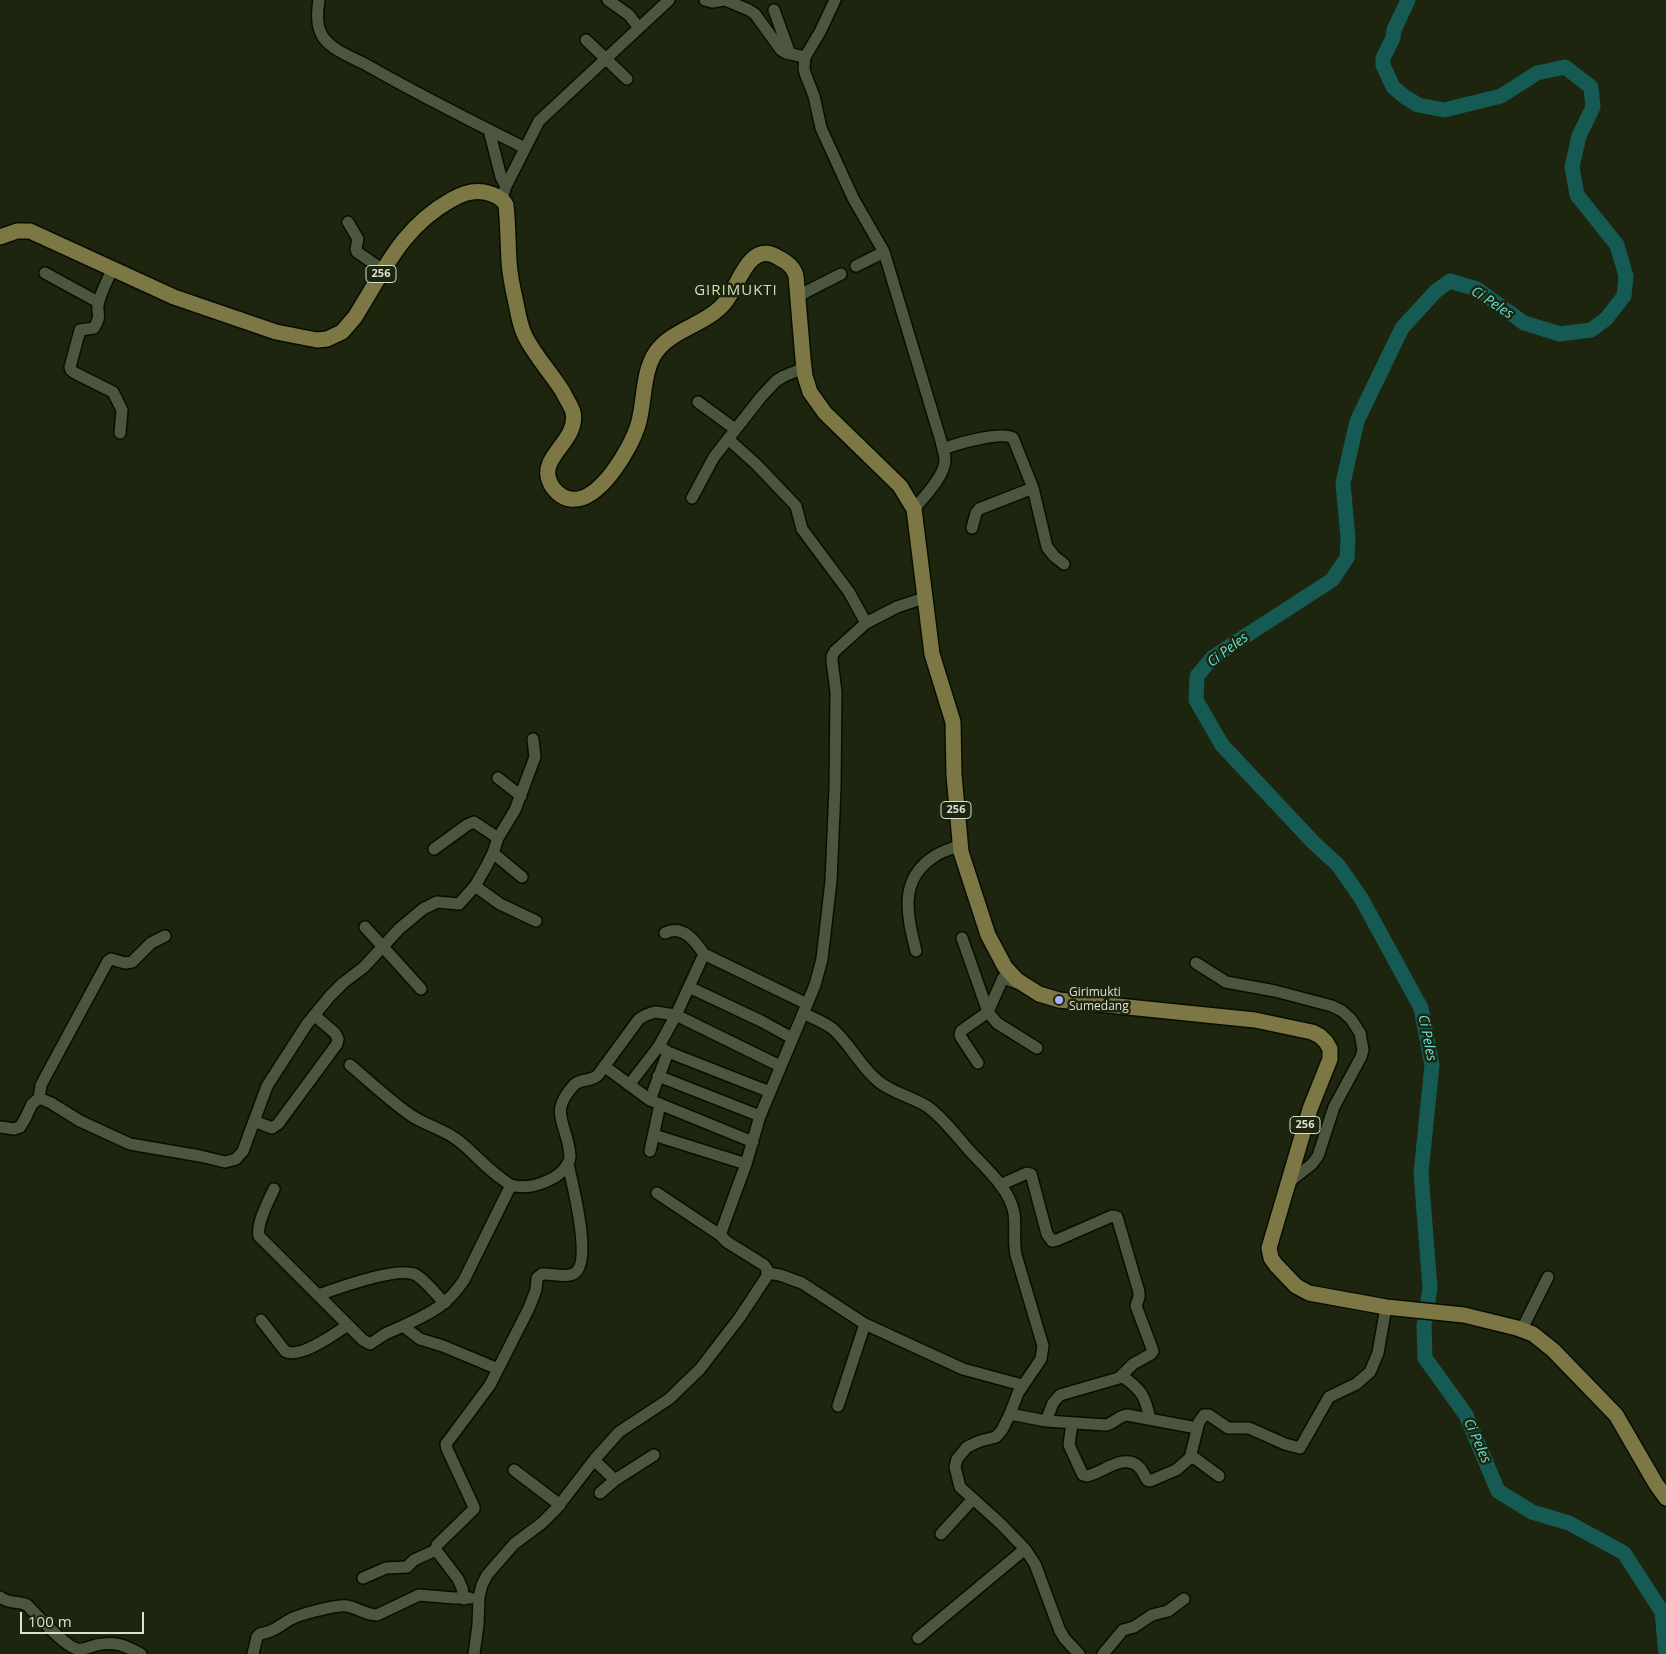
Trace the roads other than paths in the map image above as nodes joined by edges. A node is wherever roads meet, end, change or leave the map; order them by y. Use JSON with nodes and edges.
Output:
{"nodes":[{"id":1,"x":319,"y":0,"type":"edge"},
{"id":2,"x":608,"y":0,"type":"edge"},
{"id":3,"x":705,"y":0,"type":"edge"},
{"id":4,"x":724,"y":0,"type":"edge"},
{"id":5,"x":834,"y":0,"type":"edge"},
{"id":6,"x":662,"y":2,"type":"edge"},
{"id":7,"x":774,"y":10,"type":"dead end"},
{"id":8,"x":639,"y":28,"type":"junction"},
{"id":9,"x":586,"y":40,"type":"dead end"},
{"id":10,"x":790,"y":54,"type":"junction"},
{"id":11,"x":805,"y":57,"type":"junction"},
{"id":12,"x":606,"y":58,"type":"junction"},
{"id":13,"x":627,"y":79,"type":"dead end"},
{"id":14,"x":489,"y":130,"type":"junction"},
{"id":15,"x":525,"y":148,"type":"junction"},
{"id":16,"x":504,"y":192,"type":"junction"},
{"id":17,"x":348,"y":222,"type":"dead end"},
{"id":18,"x":1,"y":234,"type":"edge"},
{"id":19,"x":884,"y":252,"type":"junction"},
{"id":20,"x":856,"y":266,"type":"dead end"},
{"id":21,"x":113,"y":268,"type":"junction"},
{"id":22,"x":383,"y":270,"type":"junction"},
{"id":23,"x":45,"y":273,"type":"dead end"},
{"id":24,"x":841,"y":274,"type":"dead end"},
{"id":25,"x":798,"y":296,"type":"junction"},
{"id":26,"x":98,"y":302,"type":"junction"},
{"id":27,"x":804,"y":368,"type":"junction"},
{"id":28,"x":698,"y":402,"type":"dead end"},
{"id":29,"x":120,"y":433,"type":"dead end"},
{"id":30,"x":732,"y":434,"type":"junction"},
{"id":31,"x":942,"y":449,"type":"junction"},
{"id":32,"x":1032,"y":488,"type":"junction"},
{"id":33,"x":692,"y":498,"type":"dead end"},
{"id":34,"x":914,"y":510,"type":"junction"},
{"id":35,"x":972,"y":528,"type":"dead end"},
{"id":36,"x":1064,"y":564,"type":"dead end"},
{"id":37,"x":924,"y":598,"type":"junction"},
{"id":38,"x":866,"y":623,"type":"junction"},
{"id":39,"x":532,"y":739,"type":"dead end"},
{"id":40,"x":498,"y":778,"type":"dead end"},
{"id":41,"x":522,"y":796,"type":"junction"},
{"id":42,"x":498,"y":838,"type":"junction"},
{"id":43,"x":960,"y":845,"type":"junction"},
{"id":44,"x":434,"y":849,"type":"dead end"},
{"id":45,"x":493,"y":852,"type":"junction"},
{"id":46,"x":522,"y":877,"type":"dead end"},
{"id":47,"x":475,"y":886,"type":"junction"},
{"id":48,"x":536,"y":921,"type":"dead end"},
{"id":49,"x":365,"y":927,"type":"dead end"},
{"id":50,"x":665,"y":933,"type":"dead end"},
{"id":51,"x":165,"y":936,"type":"dead end"},
{"id":52,"x":962,"y":938,"type":"dead end"},
{"id":53,"x":381,"y":946,"type":"junction"},
{"id":54,"x":916,"y":951,"type":"dead end"},
{"id":55,"x":704,"y":954,"type":"junction"},
{"id":56,"x":1196,"y":963,"type":"dead end"},
{"id":57,"x":1021,"y":983,"type":"junction"},
{"id":58,"x":689,"y":987,"type":"junction"},
{"id":59,"x":420,"y":989,"type":"dead end"},
{"id":60,"x":805,"y":1008,"type":"junction"},
{"id":61,"x":988,"y":1012,"type":"junction"},
{"id":62,"x":676,"y":1014,"type":"junction"},
{"id":63,"x":314,"y":1015,"type":"junction"},
{"id":64,"x":792,"y":1038,"type":"junction"},
{"id":65,"x":1037,"y":1048,"type":"dead end"},
{"id":66,"x":664,"y":1049,"type":"junction"},
{"id":67,"x":978,"y":1063,"type":"dead end"},
{"id":68,"x":350,"y":1065,"type":"dead end"},
{"id":69,"x":604,"y":1066,"type":"junction"},
{"id":70,"x":780,"y":1066,"type":"junction"},
{"id":71,"x":658,"y":1076,"type":"junction"},
{"id":72,"x":629,"y":1085,"type":"junction"},
{"id":73,"x":770,"y":1092,"type":"junction"},
{"id":74,"x":39,"y":1098,"type":"junction"},
{"id":75,"x":655,"y":1102,"type":"junction"},
{"id":76,"x":760,"y":1116,"type":"junction"},
{"id":77,"x":254,"y":1121,"type":"junction"},
{"id":78,"x":0,"y":1127,"type":"edge"},
{"id":79,"x":654,"y":1135,"type":"junction"},
{"id":80,"x":753,"y":1142,"type":"junction"},
{"id":81,"x":650,"y":1151,"type":"dead end"},
{"id":82,"x":568,"y":1164,"type":"junction"},
{"id":83,"x":746,"y":1164,"type":"junction"},
{"id":84,"x":1288,"y":1182,"type":"junction"},
{"id":85,"x":511,"y":1185,"type":"junction"},
{"id":86,"x":1000,"y":1185,"type":"junction"},
{"id":87,"x":274,"y":1189,"type":"dead end"},
{"id":88,"x":657,"y":1193,"type":"dead end"},
{"id":89,"x":720,"y":1235,"type":"junction"},
{"id":90,"x":768,"y":1273,"type":"junction"},
{"id":91,"x":1548,"y":1277,"type":"dead end"},
{"id":92,"x":318,"y":1295,"type":"junction"},
{"id":93,"x":445,"y":1303,"type":"junction"},
{"id":94,"x":1386,"y":1307,"type":"junction"},
{"id":95,"x":261,"y":1320,"type":"dead end"},
{"id":96,"x":865,"y":1324,"type":"junction"},
{"id":97,"x":348,"y":1325,"type":"junction"},
{"id":98,"x":403,"y":1326,"type":"junction"},
{"id":99,"x":1522,"y":1329,"type":"junction"},
{"id":100,"x":498,"y":1369,"type":"junction"},
{"id":101,"x":1122,"y":1376,"type":"junction"},
{"id":102,"x":1022,"y":1386,"type":"junction"},
{"id":103,"x":838,"y":1406,"type":"dead end"},
{"id":104,"x":1010,"y":1414,"type":"junction"},
{"id":105,"x":1150,"y":1419,"type":"junction"},
{"id":106,"x":1046,"y":1421,"type":"junction"},
{"id":107,"x":1072,"y":1423,"type":"junction"},
{"id":108,"x":1197,"y":1428,"type":"junction"},
{"id":109,"x":654,"y":1455,"type":"dead end"},
{"id":110,"x":1190,"y":1458,"type":"junction"},
{"id":111,"x":594,"y":1460,"type":"junction"},
{"id":112,"x":514,"y":1470,"type":"dead end"},
{"id":113,"x":1220,"y":1476,"type":"dead end"},
{"id":114,"x":615,"y":1480,"type":"junction"},
{"id":115,"x":600,"y":1493,"type":"dead end"},
{"id":116,"x":1666,"y":1498,"type":"edge"},
{"id":117,"x":972,"y":1500,"type":"junction"},
{"id":118,"x":560,"y":1504,"type":"junction"},
{"id":119,"x":941,"y":1534,"type":"dead end"},
{"id":120,"x":436,"y":1550,"type":"junction"},
{"id":121,"x":1025,"y":1550,"type":"junction"},
{"id":122,"x":363,"y":1578,"type":"dead end"},
{"id":123,"x":0,"y":1597,"type":"edge"},
{"id":124,"x":479,"y":1597,"type":"junction"},
{"id":125,"x":464,"y":1599,"type":"junction"},
{"id":126,"x":1184,"y":1599,"type":"dead end"},
{"id":127,"x":918,"y":1638,"type":"dead end"},
{"id":128,"x":119,"y":1649,"type":"edge"},
{"id":129,"x":141,"y":1654,"type":"edge"},
{"id":130,"x":253,"y":1654,"type":"edge"},
{"id":131,"x":474,"y":1654,"type":"edge"},
{"id":132,"x":1079,"y":1654,"type":"edge"},
{"id":133,"x":1103,"y":1654,"type":"edge"}],
"edges":[{"from":1,"to":14,"type":"street"},
{"from":2,"to":8,"type":"street"},
{"from":3,"to":4,"type":"street"},
{"from":4,"to":10,"type":"street"},
{"from":5,"to":11,"type":"street"},
{"from":6,"to":8,"type":"street"},
{"from":7,"to":10,"type":"street"},
{"from":8,"to":12,"type":"street"},
{"from":9,"to":12,"type":"street"},
{"from":10,"to":11,"type":"street"},
{"from":11,"to":19,"type":"street"},
{"from":12,"to":13,"type":"street"},
{"from":12,"to":15,"type":"street"},
{"from":14,"to":15,"type":"street"},
{"from":14,"to":16,"type":"street"},
{"from":15,"to":16,"type":"street"},
{"from":16,"to":22,"type":"main road","number":"256"},
{"from":16,"to":25,"type":"main road","number":"256"},
{"from":17,"to":22,"type":"street"},
{"from":18,"to":21,"type":"main road","number":"256"},
{"from":19,"to":20,"type":"street"},
{"from":19,"to":31,"type":"street"},
{"from":21,"to":22,"type":"main road","number":"256"},
{"from":21,"to":26,"type":"street"},
{"from":23,"to":26,"type":"street"},
{"from":24,"to":25,"type":"street"},
{"from":25,"to":27,"type":"main road","number":"256"},
{"from":26,"to":29,"type":"street"},
{"from":27,"to":30,"type":"street"},
{"from":27,"to":34,"type":"main road","number":"256"},
{"from":28,"to":30,"type":"street"},
{"from":30,"to":33,"type":"street"},
{"from":30,"to":38,"type":"street"},
{"from":31,"to":32,"type":"street"},
{"from":31,"to":34,"type":"street"},
{"from":32,"to":35,"type":"street"},
{"from":32,"to":36,"type":"street"},
{"from":34,"to":37,"type":"main road","number":"256"},
{"from":37,"to":38,"type":"street"},
{"from":37,"to":43,"type":"main road","number":"256"},
{"from":38,"to":60,"type":"street"},
{"from":39,"to":41,"type":"street"},
{"from":40,"to":41,"type":"street"},
{"from":41,"to":42,"type":"street"},
{"from":42,"to":44,"type":"street"},
{"from":42,"to":45,"type":"street"},
{"from":43,"to":54,"type":"street"},
{"from":43,"to":57,"type":"main road","number":"256"},
{"from":45,"to":46,"type":"street"},
{"from":45,"to":47,"type":"street"},
{"from":47,"to":48,"type":"street"},
{"from":47,"to":53,"type":"street"},
{"from":49,"to":53,"type":"street"},
{"from":50,"to":55,"type":"street"},
{"from":51,"to":74,"type":"street"},
{"from":52,"to":61,"type":"street"},
{"from":53,"to":59,"type":"street"},
{"from":53,"to":63,"type":"street"},
{"from":55,"to":58,"type":"street"},
{"from":55,"to":60,"type":"street"},
{"from":56,"to":84,"type":"street"},
{"from":57,"to":61,"type":"street"},
{"from":57,"to":84,"type":"main road","number":"256"},
{"from":58,"to":62,"type":"street"},
{"from":58,"to":64,"type":"street"},
{"from":60,"to":64,"type":"street"},
{"from":60,"to":86,"type":"street"},
{"from":61,"to":65,"type":"street"},
{"from":61,"to":67,"type":"street"},
{"from":62,"to":66,"type":"street"},
{"from":62,"to":69,"type":"street"},
{"from":62,"to":70,"type":"street"},
{"from":63,"to":77,"type":"street"},
{"from":63,"to":77,"type":"street"},
{"from":64,"to":70,"type":"street"},
{"from":66,"to":71,"type":"street"},
{"from":66,"to":72,"type":"street"},
{"from":66,"to":73,"type":"street"},
{"from":68,"to":85,"type":"street"},
{"from":69,"to":72,"type":"street"},
{"from":69,"to":82,"type":"street"},
{"from":70,"to":73,"type":"street"},
{"from":71,"to":75,"type":"street"},
{"from":71,"to":76,"type":"street"},
{"from":72,"to":75,"type":"street"},
{"from":73,"to":76,"type":"street"},
{"from":74,"to":77,"type":"street"},
{"from":74,"to":78,"type":"street"},
{"from":75,"to":79,"type":"street"},
{"from":75,"to":80,"type":"street"},
{"from":76,"to":80,"type":"street"},
{"from":79,"to":81,"type":"street"},
{"from":79,"to":83,"type":"street"},
{"from":80,"to":83,"type":"street"},
{"from":82,"to":85,"type":"street"},
{"from":82,"to":100,"type":"street"},
{"from":83,"to":89,"type":"street"},
{"from":84,"to":94,"type":"main road","number":"256"},
{"from":85,"to":93,"type":"street"},
{"from":86,"to":101,"type":"street"},
{"from":86,"to":102,"type":"street"},
{"from":87,"to":92,"type":"street"},
{"from":88,"to":89,"type":"street"},
{"from":89,"to":90,"type":"street"},
{"from":90,"to":96,"type":"street"},
{"from":90,"to":111,"type":"street"},
{"from":91,"to":99,"type":"street"},
{"from":92,"to":93,"type":"street"},
{"from":92,"to":97,"type":"street"},
{"from":93,"to":98,"type":"street"},
{"from":94,"to":99,"type":"main road","number":"256"},
{"from":94,"to":108,"type":"street"},
{"from":95,"to":97,"type":"street"},
{"from":96,"to":102,"type":"street"},
{"from":96,"to":103,"type":"street"},
{"from":97,"to":98,"type":"street"},
{"from":98,"to":100,"type":"street"},
{"from":99,"to":116,"type":"main road","number":"256"},
{"from":100,"to":120,"type":"street"},
{"from":101,"to":105,"type":"street"},
{"from":101,"to":106,"type":"street"},
{"from":102,"to":104,"type":"street"},
{"from":104,"to":106,"type":"street"},
{"from":104,"to":117,"type":"street"},
{"from":105,"to":107,"type":"street"},
{"from":105,"to":108,"type":"street"},
{"from":106,"to":107,"type":"street"},
{"from":107,"to":110,"type":"street"},
{"from":108,"to":110,"type":"street"},
{"from":109,"to":114,"type":"street"},
{"from":110,"to":113,"type":"street"},
{"from":111,"to":114,"type":"street"},
{"from":111,"to":118,"type":"street"},
{"from":112,"to":118,"type":"street"},
{"from":114,"to":115,"type":"street"},
{"from":117,"to":119,"type":"street"},
{"from":117,"to":121,"type":"street"},
{"from":118,"to":124,"type":"street"},
{"from":120,"to":122,"type":"street"},
{"from":120,"to":125,"type":"street"},
{"from":121,"to":127,"type":"street"},
{"from":121,"to":132,"type":"street"},
{"from":123,"to":128,"type":"street"},
{"from":124,"to":125,"type":"street"},
{"from":124,"to":131,"type":"street"},
{"from":125,"to":130,"type":"street"},
{"from":126,"to":133,"type":"street"},
{"from":128,"to":129,"type":"street"}]}
